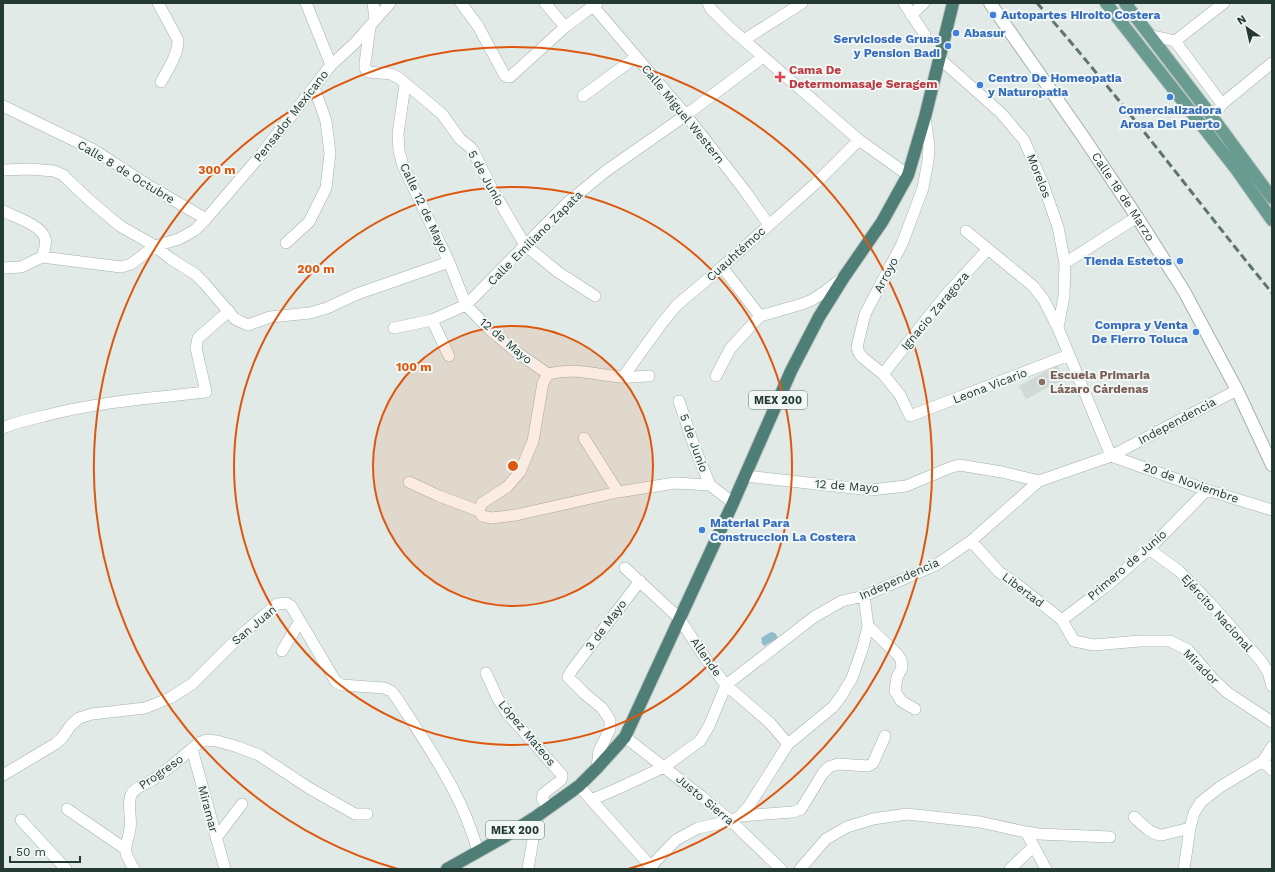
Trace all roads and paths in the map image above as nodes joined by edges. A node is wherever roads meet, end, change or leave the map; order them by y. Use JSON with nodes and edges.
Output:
{"nodes":[{"id":1,"x":158,"y":3,"type":"edge"},
{"id":2,"x":306,"y":3,"type":"edge"},
{"id":3,"x":372,"y":3,"type":"edge"},
{"id":4,"x":390,"y":3,"type":"edge"},
{"id":5,"x":461,"y":3,"type":"edge"},
{"id":6,"x":545,"y":3,"type":"edge"},
{"id":7,"x":708,"y":3,"type":"edge"},
{"id":8,"x":802,"y":3,"type":"edge"},
{"id":9,"x":904,"y":3,"type":"edge"},
{"id":10,"x":924,"y":3,"type":"edge"},
{"id":11,"x":953,"y":3,"type":"edge"},
{"id":12,"x":990,"y":3,"type":"edge"},
{"id":13,"x":1106,"y":3,"type":"edge"},
{"id":14,"x":1125,"y":3,"type":"edge"},
{"id":15,"x":1224,"y":3,"type":"edge"},
{"id":16,"x":595,"y":5,"type":"edge"},
{"id":17,"x":911,"y":15,"type":"junction"},
{"id":18,"x":373,"y":23,"type":"junction"},
{"id":19,"x":565,"y":27,"type":"junction"},
{"id":20,"x":1149,"y":35,"type":"junction"},
{"id":21,"x":925,"y":36,"type":"dead end"},
{"id":22,"x":744,"y":40,"type":"junction"},
{"id":23,"x":1174,"y":41,"type":"junction"},
{"id":24,"x":636,"y":56,"type":"junction"},
{"id":25,"x":763,"y":57,"type":"junction"},
{"id":26,"x":939,"y":58,"type":"junction"},
{"id":27,"x":1272,"y":63,"type":"edge"},
{"id":28,"x":331,"y":65,"type":"junction"},
{"id":29,"x":160,"y":82,"type":"dead end"},
{"id":30,"x":406,"y":85,"type":"junction"},
{"id":31,"x":314,"y":87,"type":"junction"},
{"id":32,"x":583,"y":96,"type":"dead end"},
{"id":33,"x":1222,"y":104,"type":"junction"},
{"id":34,"x":3,"y":106,"type":"edge"},
{"id":35,"x":686,"y":115,"type":"junction"},
{"id":36,"x":925,"y":117,"type":"junction"},
{"id":37,"x":1213,"y":118,"type":"junction"},
{"id":38,"x":859,"y":140,"type":"junction"},
{"id":39,"x":3,"y":170,"type":"edge"},
{"id":40,"x":908,"y":175,"type":"junction"},
{"id":41,"x":1272,"y":198,"type":"edge"},
{"id":42,"x":3,"y":211,"type":"edge"},
{"id":43,"x":1137,"y":217,"type":"junction"},
{"id":44,"x":206,"y":219,"type":"junction"},
{"id":45,"x":1272,"y":220,"type":"edge"},
{"id":46,"x":769,"y":225,"type":"junction"},
{"id":47,"x":966,"y":231,"type":"dead end"},
{"id":48,"x":286,"y":243,"type":"dead end"},
{"id":49,"x":525,"y":245,"type":"junction"},
{"id":50,"x":154,"y":246,"type":"junction"},
{"id":51,"x":988,"y":250,"type":"junction"},
{"id":52,"x":42,"y":257,"type":"junction"},
{"id":53,"x":449,"y":262,"type":"junction"},
{"id":54,"x":1065,"y":263,"type":"junction"},
{"id":55,"x":722,"y":267,"type":"junction"},
{"id":56,"x":3,"y":268,"type":"edge"},
{"id":57,"x":844,"y":276,"type":"junction"},
{"id":58,"x":595,"y":296,"type":"dead end"},
{"id":59,"x":466,"y":305,"type":"junction"},
{"id":60,"x":228,"y":311,"type":"junction"},
{"id":61,"x":760,"y":316,"type":"junction"},
{"id":62,"x":432,"y":320,"type":"junction"},
{"id":63,"x":394,"y":328,"type":"dead end"},
{"id":64,"x":1058,"y":328,"type":"junction"},
{"id":65,"x":1069,"y":355,"type":"junction"},
{"id":66,"x":449,"y":356,"type":"dead end"},
{"id":67,"x":548,"y":374,"type":"junction"},
{"id":68,"x":883,"y":374,"type":"junction"},
{"id":69,"x":649,"y":376,"type":"dead end"},
{"id":70,"x":716,"y":376,"type":"dead end"},
{"id":71,"x":623,"y":377,"type":"junction"},
{"id":72,"x":1237,"y":390,"type":"junction"},
{"id":73,"x":679,"y":401,"type":"dead end"},
{"id":74,"x":910,"y":416,"type":"joint"},
{"id":75,"x":3,"y":428,"type":"edge"},
{"id":76,"x":584,"y":438,"type":"dead end"},
{"id":77,"x":1111,"y":456,"type":"junction"},
{"id":78,"x":1272,"y":465,"type":"edge"},
{"id":79,"x":745,"y":476,"type":"junction"},
{"id":80,"x":1039,"y":481,"type":"junction"},
{"id":81,"x":408,"y":482,"type":"dead end"},
{"id":82,"x":710,"y":485,"type":"junction"},
{"id":83,"x":1207,"y":490,"type":"junction"},
{"id":84,"x":618,"y":492,"type":"junction"},
{"id":85,"x":733,"y":503,"type":"junction"},
{"id":86,"x":1272,"y":510,"type":"edge"},
{"id":87,"x":479,"y":511,"type":"junction"},
{"id":88,"x":971,"y":541,"type":"junction"},
{"id":89,"x":1149,"y":549,"type":"junction"},
{"id":90,"x":625,"y":568,"type":"dead end"},
{"id":91,"x":640,"y":581,"type":"junction"},
{"id":92,"x":864,"y":596,"type":"junction"},
{"id":93,"x":679,"y":618,"type":"junction"},
{"id":94,"x":1062,"y":620,"type":"junction"},
{"id":95,"x":300,"y":621,"type":"junction"},
{"id":96,"x":868,"y":626,"type":"junction"},
{"id":97,"x":1074,"y":641,"type":"joint"},
{"id":98,"x":282,"y":651,"type":"dead end"},
{"id":99,"x":486,"y":673,"type":"dead end"},
{"id":100,"x":726,"y":685,"type":"junction"},
{"id":101,"x":1272,"y":686,"type":"edge"},
{"id":102,"x":915,"y":709,"type":"dead end"},
{"id":103,"x":1272,"y":722,"type":"edge"},
{"id":104,"x":886,"y":736,"type":"dead end"},
{"id":105,"x":625,"y":737,"type":"junction"},
{"id":106,"x":788,"y":744,"type":"junction"},
{"id":107,"x":1272,"y":747,"type":"edge"},
{"id":108,"x":192,"y":749,"type":"junction"},
{"id":109,"x":1263,"y":761,"type":"junction"},
{"id":110,"x":664,"y":767,"type":"junction"},
{"id":111,"x":597,"y":768,"type":"junction"},
{"id":112,"x":1272,"y":770,"type":"edge"},
{"id":113,"x":3,"y":775,"type":"edge"},
{"id":114,"x":579,"y":786,"type":"junction"},
{"id":115,"x":591,"y":800,"type":"junction"},
{"id":116,"x":242,"y":804,"type":"dead end"},
{"id":117,"x":67,"y":809,"type":"dead end"},
{"id":118,"x":548,"y":809,"type":"junction"},
{"id":119,"x":367,"y":814,"type":"dead end"},
{"id":120,"x":537,"y":816,"type":"junction"},
{"id":121,"x":1134,"y":817,"type":"dead end"},
{"id":122,"x":736,"y":818,"type":"junction"},
{"id":123,"x":21,"y":820,"type":"dead end"},
{"id":124,"x":1190,"y":828,"type":"junction"},
{"id":125,"x":1026,"y":832,"type":"junction"},
{"id":126,"x":1110,"y":837,"type":"dead end"},
{"id":127,"x":216,"y":838,"type":"junction"},
{"id":128,"x":1033,"y":847,"type":"junction"},
{"id":129,"x":124,"y":848,"type":"junction"},
{"id":130,"x":478,"y":851,"type":"junction"},
{"id":131,"x":651,"y":868,"type":"edge"},
{"id":132,"x":66,"y":869,"type":"edge"},
{"id":133,"x":134,"y":869,"type":"edge"},
{"id":134,"x":225,"y":869,"type":"edge"},
{"id":135,"x":447,"y":869,"type":"edge"},
{"id":136,"x":528,"y":869,"type":"edge"},
{"id":137,"x":781,"y":869,"type":"edge"},
{"id":138,"x":800,"y":869,"type":"edge"},
{"id":139,"x":1010,"y":869,"type":"edge"},
{"id":140,"x":1046,"y":869,"type":"edge"},
{"id":141,"x":1184,"y":869,"type":"edge"}],
"edges":[{"from":1,"to":29,"type":"street"},
{"from":2,"to":28,"type":"street"},
{"from":3,"to":18,"type":"street"},
{"from":4,"to":18,"type":"street","name":"Pensador Mexicano"},
{"from":5,"to":19,"type":"street"},
{"from":6,"to":19,"type":"street"},
{"from":7,"to":22,"type":"street"},
{"from":8,"to":22,"type":"street"},
{"from":9,"to":17,"type":"street"},
{"from":10,"to":17,"type":"street"},
{"from":11,"to":26,"type":"highway","number":"MEX 200"},
{"from":12,"to":43,"type":"street","name":"Calle 18 de Marzo"},
{"from":13,"to":45,"type":"main road"},
{"from":14,"to":20,"type":"main road"},
{"from":15,"to":23,"type":"street"},
{"from":16,"to":19,"type":"street"},
{"from":16,"to":24,"type":"street","name":"Calle Miguel Western"},
{"from":17,"to":21,"type":"street"},
{"from":18,"to":28,"type":"street","name":"Pensador Mexicano"},
{"from":18,"to":30,"type":"street","name":"5 de Junio"},
{"from":20,"to":23,"type":"street"},
{"from":20,"to":37,"type":"main road"},
{"from":22,"to":25,"type":"street"},
{"from":23,"to":33,"type":"street"},
{"from":24,"to":32,"type":"street"},
{"from":24,"to":35,"type":"street","name":"Calle Miguel Western"},
{"from":25,"to":35,"type":"street","name":"Calle Emiliano Zapata"},
{"from":25,"to":38,"type":"street"},
{"from":26,"to":36,"type":"highway","number":"MEX 200"},
{"from":26,"to":54,"type":"street","name":"Morelos"},
{"from":27,"to":33,"type":"street"},
{"from":28,"to":31,"type":"street","name":"Pensador Mexicano"},
{"from":30,"to":49,"type":"street","name":"5 de Junio"},
{"from":30,"to":53,"type":"street","name":"Calle 12 de Mayo"},
{"from":31,"to":44,"type":"street","name":"Pensador Mexicano"},
{"from":31,"to":48,"type":"street"},
{"from":33,"to":37,"type":"street"},
{"from":34,"to":44,"type":"street","name":"Calle 8 de Octubre"},
{"from":35,"to":46,"type":"street","name":"Calle Miguel Western"},
{"from":35,"to":49,"type":"street","name":"Calle Emiliano Zapata"},
{"from":36,"to":40,"type":"highway","number":"MEX 200"},
{"from":36,"to":68,"type":"street","name":"Arroyo"},
{"from":37,"to":41,"type":"main road"},
{"from":38,"to":40,"type":"street"},
{"from":38,"to":46,"type":"street","name":"Cuauhtémoc"},
{"from":39,"to":50,"type":"street"},
{"from":40,"to":57,"type":"highway","number":"MEX 200"},
{"from":42,"to":52,"type":"street"},
{"from":43,"to":54,"type":"street"},
{"from":43,"to":72,"type":"street","name":"Calle 18 de Marzo"},
{"from":44,"to":50,"type":"street","name":"Pensador Mexicano"},
{"from":46,"to":55,"type":"street","name":"Cuauhtémoc"},
{"from":47,"to":51,"type":"street"},
{"from":49,"to":58,"type":"street","name":"5 de Junio"},
{"from":49,"to":59,"type":"street","name":"Calle Emiliano Zapata"},
{"from":50,"to":52,"type":"street"},
{"from":50,"to":60,"type":"street"},
{"from":51,"to":64,"type":"street"},
{"from":51,"to":68,"type":"street","name":"Ignacio Zaragoza"},
{"from":52,"to":56,"type":"street"},
{"from":53,"to":59,"type":"street","name":"Calle 12 de Mayo"},
{"from":53,"to":60,"type":"street"},
{"from":54,"to":64,"type":"street","name":"Morelos"},
{"from":55,"to":61,"type":"street"},
{"from":55,"to":71,"type":"street","name":"Cuauhtémoc"},
{"from":57,"to":61,"type":"street"},
{"from":57,"to":79,"type":"highway","number":"MEX 200"},
{"from":59,"to":62,"type":"street","name":"Calle Emiliano Zapata"},
{"from":59,"to":67,"type":"street","name":"12 de Mayo"},
{"from":60,"to":75,"type":"street"},
{"from":61,"to":70,"type":"street"},
{"from":62,"to":63,"type":"street","name":"Calle Emiliano Zapata"},
{"from":62,"to":66,"type":"street"},
{"from":64,"to":65,"type":"street"},
{"from":65,"to":74,"type":"street","name":"Leona Vicario"},
{"from":65,"to":77,"type":"street"},
{"from":67,"to":71,"type":"street"},
{"from":67,"to":87,"type":"street"},
{"from":68,"to":74,"type":"street","name":"Arroyo"},
{"from":69,"to":71,"type":"street"},
{"from":72,"to":77,"type":"street","name":"Independencia"},
{"from":72,"to":78,"type":"street","name":"Calle 18 de Marzo"},
{"from":73,"to":82,"type":"street","name":"5 de Junio"},
{"from":76,"to":84,"type":"street"},
{"from":77,"to":80,"type":"street","name":"Independencia"},
{"from":77,"to":83,"type":"street","name":"20 de Noviembre"},
{"from":79,"to":80,"type":"street","name":"12 de Mayo"},
{"from":79,"to":85,"type":"highway","number":"MEX 200"},
{"from":80,"to":88,"type":"street","name":"Independencia"},
{"from":81,"to":87,"type":"street"},
{"from":82,"to":84,"type":"street"},
{"from":82,"to":85,"type":"street"},
{"from":83,"to":86,"type":"street","name":"20 de Noviembre"},
{"from":83,"to":89,"type":"street","name":"Primero de Junio"},
{"from":84,"to":87,"type":"street"},
{"from":85,"to":93,"type":"highway","number":"MEX 200"},
{"from":88,"to":92,"type":"street","name":"Independencia"},
{"from":88,"to":94,"type":"street","name":"Libertad"},
{"from":89,"to":94,"type":"street","name":"Primero de Junio"},
{"from":89,"to":101,"type":"street","name":"Ejército Nacional"},
{"from":90,"to":91,"type":"street","name":"Allende"},
{"from":91,"to":93,"type":"street","name":"Allende"},
{"from":91,"to":111,"type":"street","name":"3 de Mayo"},
{"from":92,"to":96,"type":"street"},
{"from":92,"to":100,"type":"street","name":"Independencia"},
{"from":93,"to":100,"type":"street","name":"Allende"},
{"from":93,"to":105,"type":"highway","number":"MEX 200"},
{"from":94,"to":97,"type":"street","name":"Libertad"},
{"from":95,"to":98,"type":"street"},
{"from":95,"to":113,"type":"street","name":"San Juan"},
{"from":95,"to":130,"type":"street","name":"San Juan"},
{"from":96,"to":102,"type":"street"},
{"from":96,"to":106,"type":"street"},
{"from":97,"to":103,"type":"street","name":"Mirador"},
{"from":99,"to":118,"type":"street","name":"López Mateos"},
{"from":100,"to":106,"type":"street","name":"Allende"},
{"from":100,"to":110,"type":"street","name":"Independencia"},
{"from":104,"to":122,"type":"street"},
{"from":105,"to":110,"type":"street","name":"Justo Sierra"},
{"from":105,"to":111,"type":"highway","number":"MEX 200"},
{"from":106,"to":122,"type":"street"},
{"from":107,"to":109,"type":"street"},
{"from":108,"to":119,"type":"street","name":"Progreso"},
{"from":108,"to":127,"type":"street","name":"Miramar"},
{"from":108,"to":129,"type":"street","name":"Progreso"},
{"from":109,"to":112,"type":"street"},
{"from":109,"to":124,"type":"street"},
{"from":110,"to":115,"type":"street","name":"Independencia"},
{"from":110,"to":122,"type":"street","name":"Justo Sierra"},
{"from":111,"to":114,"type":"highway","number":"MEX 200"},
{"from":114,"to":115,"type":"street"},
{"from":114,"to":118,"type":"highway","number":"MEX 200"},
{"from":115,"to":131,"type":"street"},
{"from":116,"to":127,"type":"street"},
{"from":117,"to":129,"type":"street"},
{"from":118,"to":120,"type":"highway","number":"MEX 200"},
{"from":120,"to":130,"type":"highway","number":"MEX 200"},
{"from":120,"to":136,"type":"street"},
{"from":121,"to":124,"type":"street"},
{"from":122,"to":131,"type":"street"},
{"from":122,"to":137,"type":"street","name":"Justo Sierra"},
{"from":123,"to":132,"type":"street"},
{"from":124,"to":141,"type":"street"},
{"from":125,"to":126,"type":"street"},
{"from":125,"to":128,"type":"street"},
{"from":125,"to":138,"type":"street"},
{"from":127,"to":134,"type":"street","name":"Miramar"},
{"from":128,"to":139,"type":"street"},
{"from":128,"to":140,"type":"street"},
{"from":129,"to":133,"type":"street"},
{"from":130,"to":135,"type":"highway","number":"MEX 200"}]}
